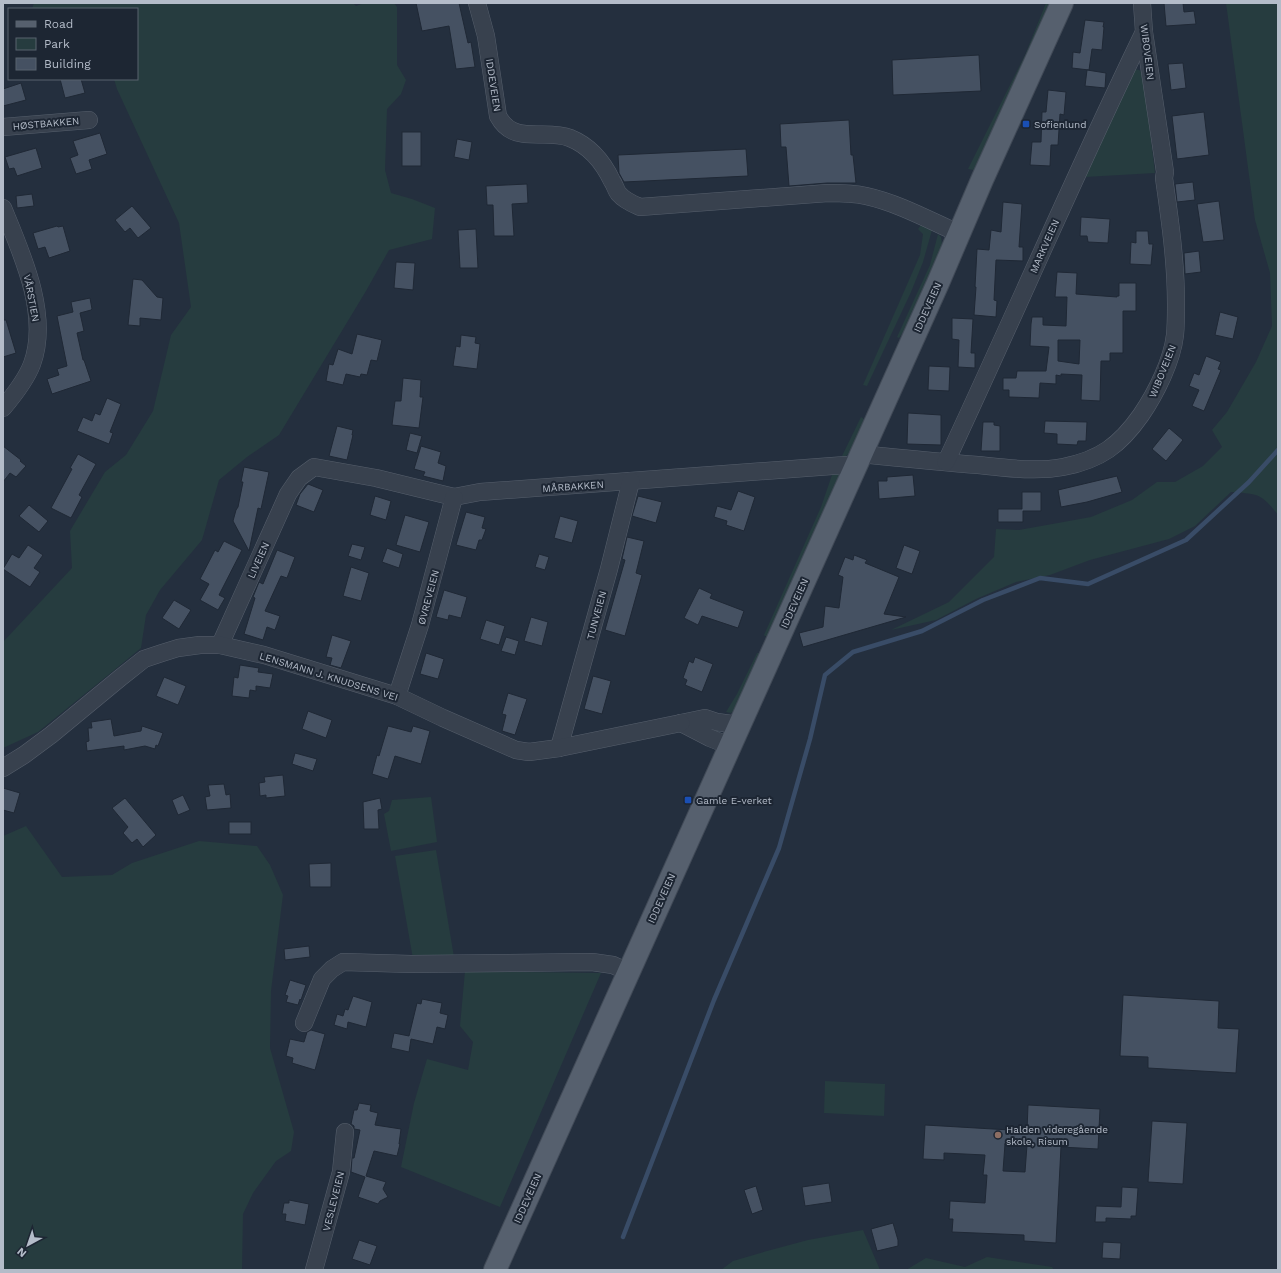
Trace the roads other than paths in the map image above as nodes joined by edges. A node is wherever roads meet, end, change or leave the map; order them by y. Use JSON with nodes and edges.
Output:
{"nodes":[{"id":1,"x":477,"y":3,"type":"edge"},
{"id":2,"x":1062,"y":3,"type":"edge"},
{"id":3,"x":1142,"y":3,"type":"edge"},
{"id":4,"x":1144,"y":32,"type":"junction"},
{"id":5,"x":89,"y":120,"type":"dead end"},
{"id":6,"x":3,"y":127,"type":"edge"},
{"id":7,"x":3,"y":208,"type":"edge"},
{"id":8,"x":958,"y":233,"type":"junction"},
{"id":9,"x":3,"y":408,"type":"edge"},
{"id":10,"x":857,"y":462,"type":"junction"},
{"id":11,"x":946,"y":462,"type":"junction"},
{"id":12,"x":299,"y":478,"type":"joint"},
{"id":13,"x":631,"y":481,"type":"junction"},
{"id":14,"x":454,"y":497,"type":"junction"},
{"id":15,"x":220,"y":644,"type":"junction"},
{"id":16,"x":397,"y":696,"type":"junction"},
{"id":17,"x":681,"y":723,"type":"junction"},
{"id":18,"x":739,"y":725,"type":"junction"},
{"id":19,"x":730,"y":746,"type":"junction"},
{"id":20,"x":559,"y":748,"type":"junction"},
{"id":21,"x":3,"y":768,"type":"edge"},
{"id":22,"x":628,"y":972,"type":"junction"},
{"id":23,"x":304,"y":1023,"type":"dead end"},
{"id":24,"x":345,"y":1132,"type":"dead end"},
{"id":25,"x":314,"y":1270,"type":"edge"},
{"id":26,"x":495,"y":1270,"type":"edge"}],
"edges":[{"from":1,"to":8,"type":"street","name":"IDDEVEIEN"},
{"from":2,"to":8,"type":"main road","name":"IDDEVEIEN"},
{"from":3,"to":4,"type":"street","name":"WIBOVEIEN"},
{"from":4,"to":11,"type":"street","name":"MARKVEIEN"},
{"from":4,"to":11,"type":"street","name":"WIBOVEIEN"},
{"from":5,"to":6,"type":"street","name":"HØSTBAKKEN"},
{"from":7,"to":9,"type":"street","name":"VÅRSTIEN"},
{"from":8,"to":10,"type":"main road","name":"IDDEVEIEN"},
{"from":10,"to":11,"type":"street","name":"WIBOVEIEN"},
{"from":10,"to":13,"type":"street","name":"MÅRBAKKEN"},
{"from":10,"to":18,"type":"main road","name":"IDDEVEIEN"},
{"from":12,"to":14,"type":"street","name":"MÅRBAKKEN"},
{"from":12,"to":15,"type":"street","name":"LIVEIEN"},
{"from":13,"to":14,"type":"street","name":"MÅRBAKKEN"},
{"from":13,"to":20,"type":"street","name":"TUNVEIEN"},
{"from":14,"to":16,"type":"street","name":"ØVREVEIEN"},
{"from":15,"to":16,"type":"street","name":"LENSMANN J. KNUDSENS VEI"},
{"from":15,"to":21,"type":"street","name":"LENSMANN J. KNUDSENS VEI"},
{"from":16,"to":20,"type":"street","name":"LENSMANN J. KNUDSENS VEI"},
{"from":17,"to":18,"type":"street","name":"LENSMANN J. KNUDSENS VEI"},
{"from":17,"to":19,"type":"street"},
{"from":17,"to":20,"type":"street","name":"LENSMANN J. KNUDSENS VEI"},
{"from":18,"to":19,"type":"main road","name":"IDDEVEIEN"},
{"from":19,"to":22,"type":"main road","name":"IDDEVEIEN"},
{"from":22,"to":23,"type":"street"},
{"from":22,"to":26,"type":"main road","name":"IDDEVEIEN"},
{"from":24,"to":25,"type":"street","name":"VESLEVEIEN"}]}
